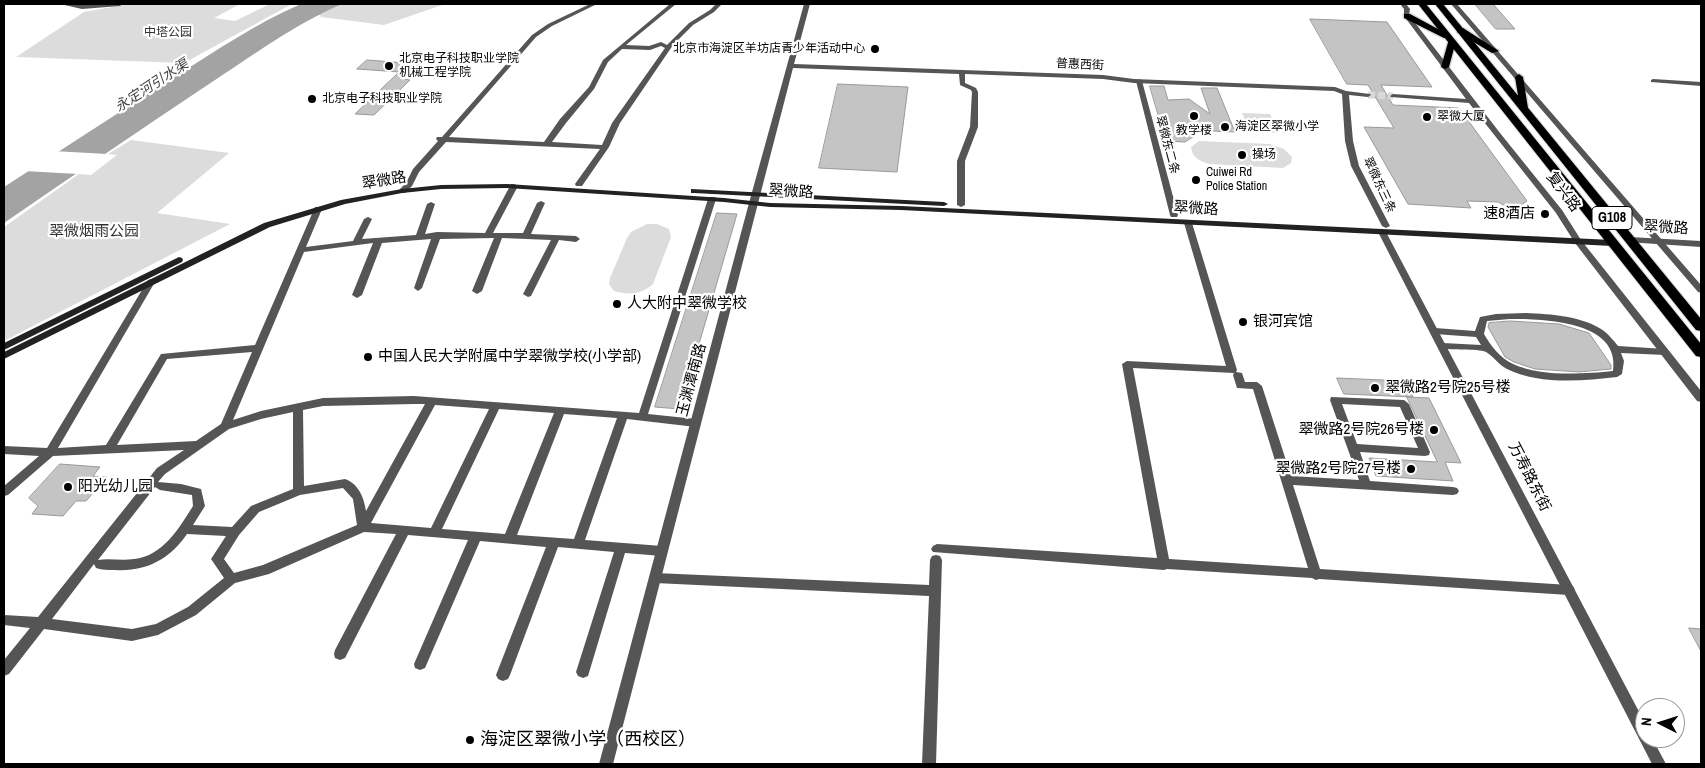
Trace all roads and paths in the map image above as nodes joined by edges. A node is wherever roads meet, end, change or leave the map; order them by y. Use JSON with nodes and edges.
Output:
{"nodes":[{"id":1,"x":63,"y":4,"type":"edge"},
{"id":2,"x":120,"y":4,"type":"edge"},
{"id":3,"x":590,"y":4,"type":"edge"},
{"id":4,"x":594,"y":4,"type":"edge"},
{"id":5,"x":674,"y":4,"type":"edge"},
{"id":6,"x":719,"y":4,"type":"edge"},
{"id":7,"x":807,"y":4,"type":"edge"},
{"id":8,"x":1403,"y":4,"type":"edge"},
{"id":9,"x":1439,"y":4,"type":"edge"},
{"id":10,"x":1454,"y":4,"type":"edge"},
{"id":11,"x":1426,"y":9,"type":"edge"},
{"id":12,"x":1407,"y":16,"type":"junction"},
{"id":13,"x":1460,"y":30,"type":"junction"},
{"id":14,"x":1450,"y":38,"type":"junction"},
{"id":15,"x":620,"y":47,"type":"junction"},
{"id":16,"x":668,"y":48,"type":"junction"},
{"id":17,"x":1495,"y":51,"type":"junction"},
{"id":18,"x":790,"y":66,"type":"junction"},
{"id":19,"x":1445,"y":66,"type":"junction"},
{"id":20,"x":962,"y":73,"type":"junction"},
{"id":21,"x":1519,"y":77,"type":"junction"},
{"id":22,"x":1139,"y":81,"type":"junction"},
{"id":23,"x":1653,"y":81,"type":"dead end"},
{"id":24,"x":1701,"y":84,"type":"edge"},
{"id":25,"x":1345,"y":94,"type":"junction"},
{"id":26,"x":1368,"y":95,"type":"tunnel mouth"},
{"id":27,"x":1393,"y":96,"type":"tunnel mouth"},
{"id":28,"x":1470,"y":101,"type":"junction"},
{"id":29,"x":1524,"y":108,"type":"junction"},
{"id":30,"x":440,"y":139,"type":"junction"},
{"id":31,"x":546,"y":144,"type":"junction"},
{"id":32,"x":605,"y":147,"type":"junction"},
{"id":33,"x":579,"y":184,"type":"junction"},
{"id":34,"x":514,"y":186,"type":"junction"},
{"id":35,"x":403,"y":187,"type":"junction"},
{"id":36,"x":712,"y":199,"type":"junction"},
{"id":37,"x":754,"y":199,"type":"junction"},
{"id":38,"x":540,"y":203,"type":"dead end"},
{"id":39,"x":431,"y":204,"type":"dead end"},
{"id":40,"x":961,"y":205,"type":"junction"},
{"id":41,"x":318,"y":209,"type":"junction"},
{"id":42,"x":1174,"y":215,"type":"junction"},
{"id":43,"x":368,"y":219,"type":"dead end"},
{"id":44,"x":1188,"y":223,"type":"junction"},
{"id":45,"x":1384,"y":229,"type":"junction"},
{"id":46,"x":488,"y":235,"type":"junction"},
{"id":47,"x":499,"y":235,"type":"junction"},
{"id":48,"x":526,"y":235,"type":"junction"},
{"id":49,"x":437,"y":236,"type":"junction"},
{"id":50,"x":420,"y":237,"type":"junction"},
{"id":51,"x":556,"y":238,"type":"junction"},
{"id":52,"x":1576,"y":238,"type":"junction"},
{"id":53,"x":576,"y":239,"type":"dead end"},
{"id":54,"x":1610,"y":239,"type":"junction"},
{"id":55,"x":379,"y":240,"type":"junction"},
{"id":56,"x":1630,"y":240,"type":"junction"},
{"id":57,"x":357,"y":242,"type":"junction"},
{"id":58,"x":1660,"y":242,"type":"junction"},
{"id":59,"x":1701,"y":244,"type":"edge"},
{"id":60,"x":300,"y":250,"type":"junction"},
{"id":61,"x":151,"y":282,"type":"junction"},
{"id":62,"x":418,"y":288,"type":"dead end"},
{"id":63,"x":1701,"y":290,"type":"edge"},
{"id":64,"x":476,"y":292,"type":"dead end"},
{"id":65,"x":528,"y":294,"type":"dead end"},
{"id":66,"x":357,"y":295,"type":"dead end"},
{"id":67,"x":1701,"y":328,"type":"edge"},
{"id":68,"x":1435,"y":331,"type":"junction"},
{"id":69,"x":1479,"y":334,"type":"junction"},
{"id":70,"x":1443,"y":346,"type":"junction"},
{"id":71,"x":4,"y":347,"type":"edge"},
{"id":72,"x":258,"y":348,"type":"junction"},
{"id":73,"x":1488,"y":349,"type":"junction"},
{"id":74,"x":1615,"y":349,"type":"junction"},
{"id":75,"x":1665,"y":352,"type":"junction"},
{"id":76,"x":1701,"y":353,"type":"edge"},
{"id":77,"x":4,"y":356,"type":"edge"},
{"id":78,"x":1238,"y":375,"type":"dead end"},
{"id":79,"x":1701,"y":398,"type":"edge"},
{"id":80,"x":432,"y":401,"type":"junction"},
{"id":81,"x":494,"y":406,"type":"junction"},
{"id":82,"x":298,"y":407,"type":"junction"},
{"id":83,"x":560,"y":410,"type":"junction"},
{"id":84,"x":623,"y":415,"type":"junction"},
{"id":85,"x":642,"y":418,"type":"junction"},
{"id":86,"x":696,"y":423,"type":"junction"},
{"id":87,"x":225,"y":426,"type":"junction"},
{"id":88,"x":197,"y":445,"type":"junction"},
{"id":89,"x":1353,"y":448,"type":"junction"},
{"id":90,"x":4,"y":450,"type":"edge"},
{"id":91,"x":109,"y":450,"type":"junction"},
{"id":92,"x":50,"y":452,"type":"junction"},
{"id":93,"x":1286,"y":480,"type":"junction"},
{"id":94,"x":160,"y":486,"type":"dead end"},
{"id":95,"x":1366,"y":486,"type":"junction"},
{"id":96,"x":299,"y":491,"type":"junction"},
{"id":97,"x":1453,"y":491,"type":"dead end"},
{"id":98,"x":4,"y":492,"type":"edge"},
{"id":99,"x":363,"y":527,"type":"junction"},
{"id":100,"x":185,"y":529,"type":"junction"},
{"id":101,"x":404,"y":531,"type":"junction"},
{"id":102,"x":235,"y":532,"type":"junction"},
{"id":103,"x":434,"y":533,"type":"junction"},
{"id":104,"x":476,"y":536,"type":"junction"},
{"id":105,"x":509,"y":539,"type":"junction"},
{"id":106,"x":554,"y":542,"type":"junction"},
{"id":107,"x":578,"y":544,"type":"junction"},
{"id":108,"x":621,"y":547,"type":"junction"},
{"id":109,"x":662,"y":551,"type":"junction"},
{"id":110,"x":100,"y":564,"type":"dead end"},
{"id":111,"x":1164,"y":565,"type":"junction"},
{"id":112,"x":1316,"y":575,"type":"junction"},
{"id":113,"x":655,"y":578,"type":"junction"},
{"id":114,"x":231,"y":579,"type":"junction"},
{"id":115,"x":1569,"y":590,"type":"junction"},
{"id":116,"x":935,"y":591,"type":"junction"},
{"id":117,"x":4,"y":620,"type":"edge"},
{"id":118,"x":41,"y":622,"type":"junction"},
{"id":119,"x":340,"y":654,"type":"dead end"},
{"id":120,"x":420,"y":664,"type":"dead end"},
{"id":121,"x":4,"y":670,"type":"edge"},
{"id":122,"x":583,"y":672,"type":"dead end"},
{"id":123,"x":503,"y":675,"type":"dead end"},
{"id":124,"x":1635,"y":719,"type":"edge"},
{"id":125,"x":1650,"y":748,"type":"edge"},
{"id":126,"x":606,"y":764,"type":"edge"},
{"id":127,"x":928,"y":764,"type":"edge"},
{"id":128,"x":1659,"y":764,"type":"edge"}],
"edges":[{"from":1,"to":2,"type":"street"},
{"from":3,"to":30,"type":"street"},
{"from":4,"to":30,"type":"street"},
{"from":5,"to":15,"type":"street"},
{"from":6,"to":16,"type":"street"},
{"from":7,"to":18,"type":"street","name":"玉渊潭南路"},
{"from":8,"to":12,"type":"street","name":"复兴路"},
{"from":9,"to":13,"type":"highway","name":"复兴路","number":"G108"},
{"from":10,"to":17,"type":"street"},
{"from":11,"to":14,"type":"highway","name":"复兴路","number":"G108"},
{"from":12,"to":14,"type":"main road"},
{"from":12,"to":19,"type":"street","name":"复兴路"},
{"from":13,"to":17,"type":"main road"},
{"from":13,"to":29,"type":"highway","name":"复兴路","number":"G108"},
{"from":14,"to":19,"type":"main road"},
{"from":14,"to":54,"type":"highway","name":"复兴路","number":"G108"},
{"from":15,"to":16,"type":"street"},
{"from":15,"to":31,"type":"street"},
{"from":16,"to":32,"type":"street"},
{"from":17,"to":21,"type":"street"},
{"from":18,"to":20,"type":"street","name":"普惠西街"},
{"from":18,"to":37,"type":"street","name":"玉渊潭南路"},
{"from":19,"to":28,"type":"street","name":"复兴路"},
{"from":20,"to":22,"type":"street","name":"普惠西街"},
{"from":20,"to":40,"type":"street"},
{"from":21,"to":29,"type":"main road"},
{"from":21,"to":58,"type":"street"},
{"from":22,"to":25,"type":"street","name":"普惠西街"},
{"from":22,"to":42,"type":"street","name":"翠微东二条"},
{"from":23,"to":24,"type":"street"},
{"from":25,"to":26,"type":"street","name":"普惠西街"},
{"from":25,"to":45,"type":"street","name":"翠微东三条"},
{"from":27,"to":28,"type":"street"},
{"from":28,"to":52,"type":"street","name":"复兴路"},
{"from":29,"to":56,"type":"highway","name":"复兴路","number":"G108"},
{"from":30,"to":31,"type":"street"},
{"from":30,"to":35,"type":"street"},
{"from":31,"to":32,"type":"street"},
{"from":32,"to":33,"type":"street"},
{"from":33,"to":35,"type":"main road","name":"翠微路"},
{"from":33,"to":37,"type":"main road","name":"翠微路"},
{"from":34,"to":35,"type":"main road","name":"翠微路"},
{"from":34,"to":36,"type":"main road","name":"翠微路"},
{"from":34,"to":46,"type":"street"},
{"from":35,"to":41,"type":"main road","name":"翠微路"},
{"from":35,"to":71,"type":"main road","name":"翠微路"},
{"from":36,"to":37,"type":"main road","name":"翠微路"},
{"from":36,"to":85,"type":"street"},
{"from":37,"to":40,"type":"main road","name":"翠微路"},
{"from":37,"to":44,"type":"main road","name":"翠微路"},
{"from":37,"to":86,"type":"street","name":"玉渊潭南路"},
{"from":38,"to":48,"type":"street"},
{"from":39,"to":50,"type":"street"},
{"from":40,"to":42,"type":"main road","name":"翠微路"},
{"from":41,"to":60,"type":"street"},
{"from":41,"to":61,"type":"main road","name":"翠微路"},
{"from":42,"to":45,"type":"main road","name":"翠微路"},
{"from":43,"to":57,"type":"street"},
{"from":44,"to":45,"type":"main road","name":"翠微路"},
{"from":44,"to":111,"type":"street"},
{"from":45,"to":52,"type":"main road","name":"翠微路"},
{"from":45,"to":68,"type":"street","name":"万寿路东街"},
{"from":46,"to":47,"type":"street"},
{"from":46,"to":49,"type":"street"},
{"from":47,"to":48,"type":"street"},
{"from":47,"to":64,"type":"street"},
{"from":48,"to":51,"type":"street"},
{"from":49,"to":50,"type":"street"},
{"from":49,"to":62,"type":"street"},
{"from":50,"to":55,"type":"street"},
{"from":51,"to":53,"type":"street"},
{"from":51,"to":65,"type":"street"},
{"from":52,"to":54,"type":"main road","name":"翠微路"},
{"from":52,"to":75,"type":"street","name":"复兴路"},
{"from":54,"to":76,"type":"highway","name":"复兴路","number":"G108"},
{"from":55,"to":57,"type":"street"},
{"from":55,"to":66,"type":"street"},
{"from":56,"to":58,"type":"street","name":"翠微路"},
{"from":56,"to":67,"type":"highway","name":"复兴路","number":"G108"},
{"from":57,"to":60,"type":"street"},
{"from":58,"to":59,"type":"street","name":"翠微路"},
{"from":58,"to":63,"type":"street"},
{"from":60,"to":72,"type":"street"},
{"from":61,"to":77,"type":"main road","name":"翠微路"},
{"from":61,"to":92,"type":"street"},
{"from":68,"to":69,"type":"street"},
{"from":68,"to":70,"type":"street","name":"万寿路东街"},
{"from":69,"to":73,"type":"street"},
{"from":69,"to":74,"type":"street"},
{"from":70,"to":73,"type":"street"},
{"from":70,"to":115,"type":"street","name":"万寿路东街"},
{"from":72,"to":87,"type":"street"},
{"from":72,"to":91,"type":"street"},
{"from":73,"to":74,"type":"street"},
{"from":74,"to":75,"type":"street"},
{"from":75,"to":79,"type":"street","name":"复兴路"},
{"from":78,"to":93,"type":"street"},
{"from":80,"to":81,"type":"street"},
{"from":80,"to":82,"type":"street"},
{"from":80,"to":99,"type":"street"},
{"from":81,"to":83,"type":"street"},
{"from":81,"to":103,"type":"street"},
{"from":82,"to":87,"type":"street"},
{"from":82,"to":96,"type":"street"},
{"from":83,"to":84,"type":"street"},
{"from":83,"to":105,"type":"street"},
{"from":84,"to":85,"type":"street"},
{"from":84,"to":107,"type":"street"},
{"from":85,"to":86,"type":"street"},
{"from":86,"to":109,"type":"street","name":"玉渊潭南路"},
{"from":87,"to":88,"type":"street"},
{"from":88,"to":91,"type":"street"},
{"from":88,"to":118,"type":"street"},
{"from":89,"to":89,"type":"street"},
{"from":89,"to":95,"type":"street"},
{"from":90,"to":92,"type":"street"},
{"from":91,"to":92,"type":"street"},
{"from":92,"to":98,"type":"street"},
{"from":93,"to":95,"type":"street"},
{"from":93,"to":112,"type":"street"},
{"from":94,"to":100,"type":"street"},
{"from":95,"to":97,"type":"street"},
{"from":96,"to":99,"type":"street"},
{"from":96,"to":102,"type":"street"},
{"from":99,"to":101,"type":"street"},
{"from":99,"to":114,"type":"street"},
{"from":100,"to":102,"type":"street"},
{"from":100,"to":110,"type":"street"},
{"from":101,"to":103,"type":"street"},
{"from":101,"to":119,"type":"street"},
{"from":102,"to":114,"type":"street"},
{"from":103,"to":104,"type":"street"},
{"from":104,"to":105,"type":"street"},
{"from":104,"to":120,"type":"street"},
{"from":105,"to":106,"type":"street"},
{"from":106,"to":107,"type":"street"},
{"from":106,"to":123,"type":"street"},
{"from":107,"to":108,"type":"street"},
{"from":108,"to":109,"type":"street"},
{"from":108,"to":122,"type":"street"},
{"from":109,"to":113,"type":"street","name":"玉渊潭南路"},
{"from":111,"to":112,"type":"street"},
{"from":111,"to":116,"type":"street"},
{"from":112,"to":115,"type":"street"},
{"from":113,"to":116,"type":"street"},
{"from":113,"to":126,"type":"street","name":"玉渊潭南路"},
{"from":114,"to":118,"type":"street"},
{"from":115,"to":124,"type":"street","name":"万寿路东街"},
{"from":116,"to":127,"type":"street"},
{"from":117,"to":118,"type":"street"},
{"from":118,"to":121,"type":"street"},
{"from":125,"to":128,"type":"street","name":"万寿路东街"}]}
